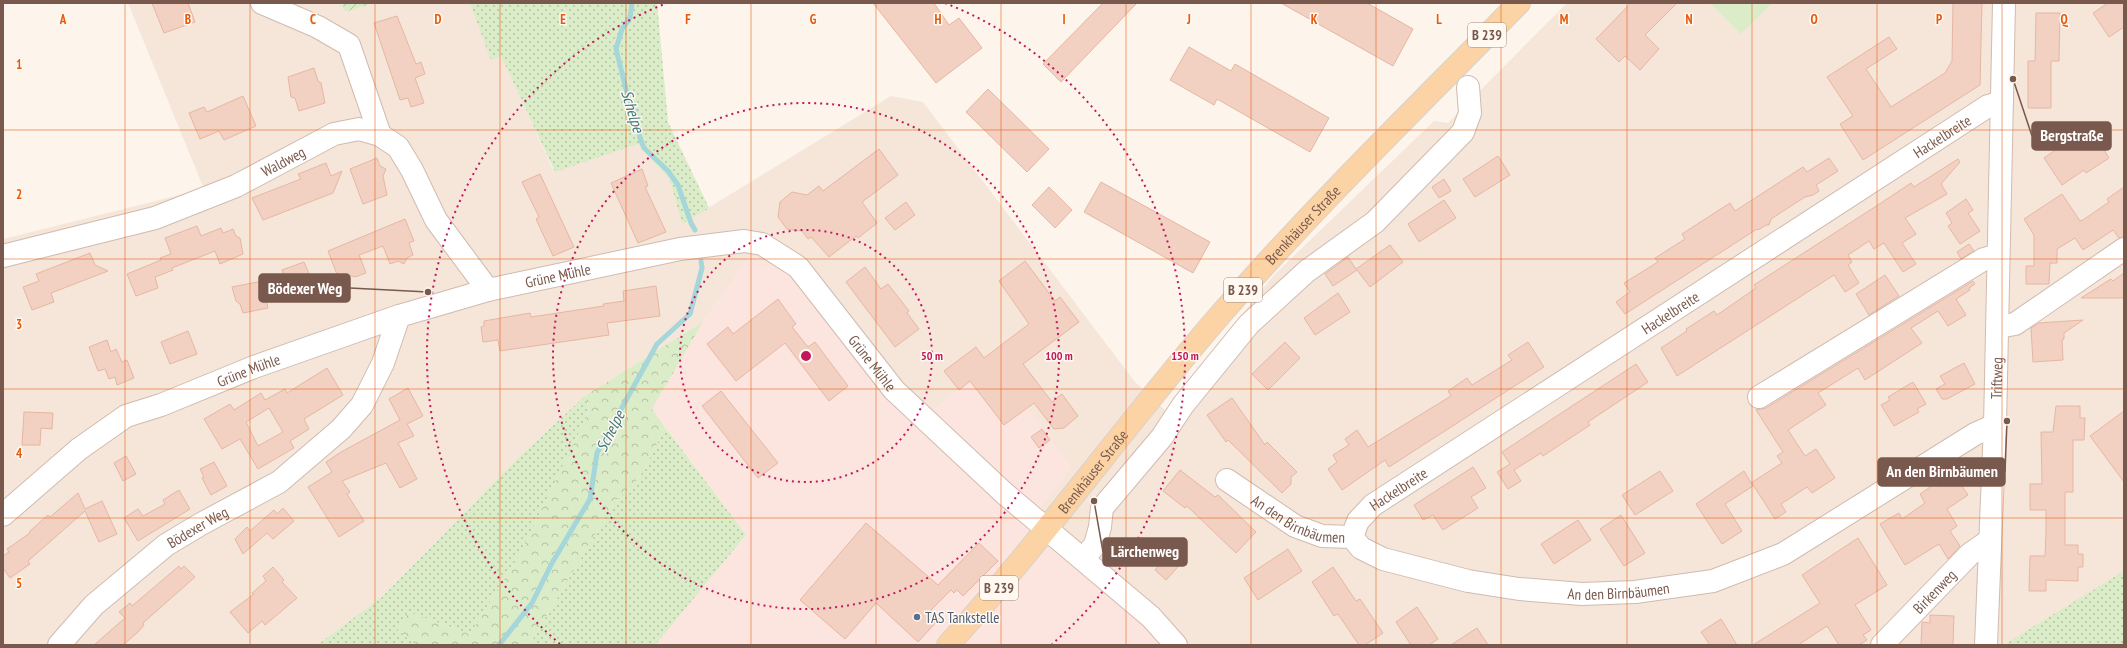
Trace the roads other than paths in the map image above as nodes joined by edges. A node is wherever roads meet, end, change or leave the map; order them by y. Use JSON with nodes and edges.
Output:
{"nodes":[{"id":1,"x":262,"y":3,"type":"edge"},
{"id":2,"x":1519,"y":3,"type":"edge"},
{"id":3,"x":2004,"y":3,"type":"edge"},
{"id":4,"x":1468,"y":87,"type":"dead end"},
{"id":5,"x":2002,"y":102,"type":"junction"},
{"id":6,"x":380,"y":135,"type":"junction"},
{"id":7,"x":2124,"y":250,"type":"edge"},
{"id":8,"x":1998,"y":255,"type":"junction"},
{"id":9,"x":3,"y":256,"type":"edge"},
{"id":10,"x":488,"y":290,"type":"junction"},
{"id":11,"x":399,"y":316,"type":"junction"},
{"id":12,"x":1998,"y":327,"type":"junction"},
{"id":13,"x":1759,"y":397,"type":"dead end"},
{"id":14,"x":1996,"y":426,"type":"junction"},
{"id":15,"x":1227,"y":480,"type":"dead end"},
{"id":16,"x":3,"y":515,"type":"edge"},
{"id":17,"x":1046,"y":528,"type":"junction"},
{"id":18,"x":1352,"y":537,"type":"junction"},
{"id":19,"x":1990,"y":540,"type":"junction"},
{"id":20,"x":1083,"y":559,"type":"junction"},
{"id":21,"x":59,"y":645,"type":"edge"},
{"id":22,"x":948,"y":645,"type":"edge"},
{"id":23,"x":1176,"y":645,"type":"edge"},
{"id":24,"x":1882,"y":645,"type":"edge"},
{"id":25,"x":1986,"y":645,"type":"edge"}],
"edges":[{"from":1,"to":6,"type":"street"},
{"from":2,"to":17,"type":"main road","name":"Brenkhäuser Straße","number":"B 239"},
{"from":3,"to":5,"type":"street","name":"Triftweg"},
{"from":4,"to":20,"type":"street","name":"Brenkhäuser Straße"},
{"from":5,"to":8,"type":"street","name":"Triftweg"},
{"from":5,"to":18,"type":"street","name":"Hackelbreite"},
{"from":6,"to":9,"type":"street","name":"Waldweg"},
{"from":6,"to":10,"type":"street","name":"Waldweg"},
{"from":7,"to":12,"type":"street"},
{"from":8,"to":12,"type":"street","name":"Triftweg"},
{"from":8,"to":13,"type":"street"},
{"from":10,"to":11,"type":"street","name":"Grüne Mühle"},
{"from":10,"to":17,"type":"street","name":"Grüne Mühle"},
{"from":11,"to":16,"type":"street","name":"Grüne Mühle"},
{"from":11,"to":21,"type":"street","name":"Bödexer Weg"},
{"from":12,"to":14,"type":"street","name":"Triftweg"},
{"from":14,"to":18,"type":"street","name":"An den Birnbäumen"},
{"from":14,"to":19,"type":"street","name":"Triftweg"},
{"from":15,"to":18,"type":"street","name":"An den Birnbäumen"},
{"from":17,"to":20,"type":"street","name":"Grüne Mühle"},
{"from":17,"to":22,"type":"main road","name":"Brenkhäuser Straße","number":"B 239"},
{"from":19,"to":24,"type":"street","name":"Birkenweg"},
{"from":19,"to":25,"type":"street","name":"Triftweg"},
{"from":20,"to":23,"type":"street","name":"Grüne Mühle"}]}
